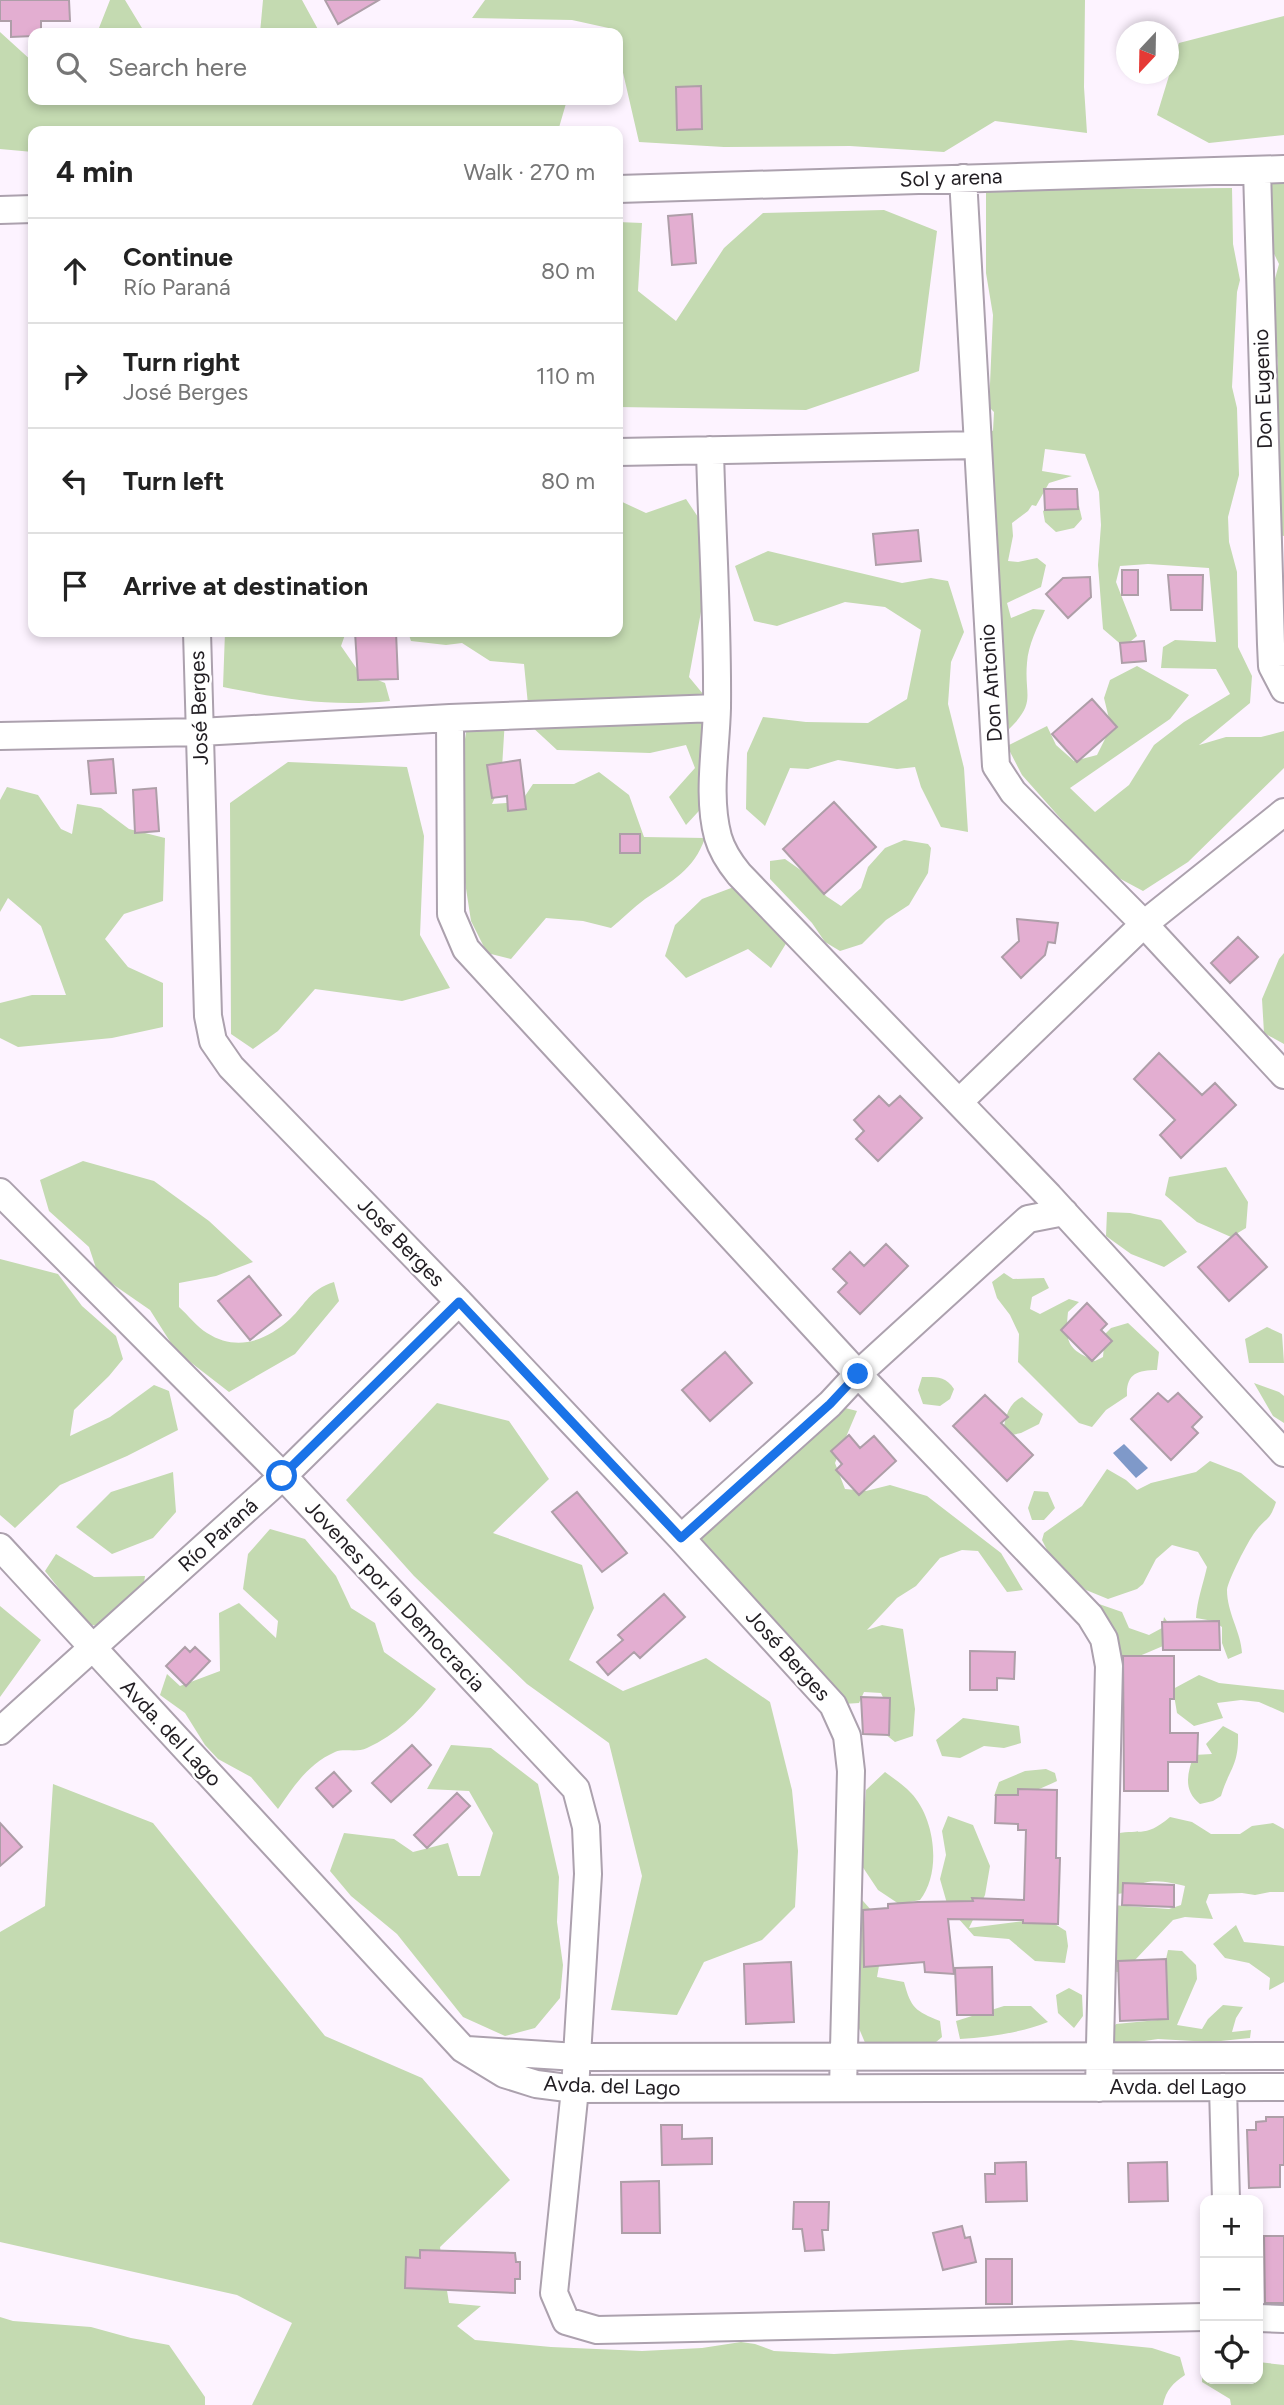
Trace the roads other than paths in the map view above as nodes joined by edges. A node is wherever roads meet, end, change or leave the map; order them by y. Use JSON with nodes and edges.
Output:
{"nodes":[{"id":1,"x":1284,"y":169,"type":"edge"},
{"id":2,"x":1257,"y":170,"type":"junction"},
{"id":3,"x":963,"y":178,"type":"junction"},
{"id":4,"x":623,"y":189,"type":"edge"},
{"id":5,"x":28,"y":209,"type":"edge"},
{"id":6,"x":0,"y":210,"type":"edge"},
{"id":7,"x":978,"y":446,"type":"junction"},
{"id":8,"x":710,"y":450,"type":"junction"},
{"id":9,"x":623,"y":452,"type":"edge"},
{"id":10,"x":197,"y":637,"type":"edge"},
{"id":11,"x":1284,"y":689,"type":"edge"},
{"id":12,"x":717,"y":708,"type":"junction"},
{"id":13,"x":450,"y":718,"type":"junction"},
{"id":14,"x":200,"y":732,"type":"junction"},
{"id":15,"x":0,"y":736,"type":"edge"},
{"id":16,"x":1284,"y":812,"type":"edge"},
{"id":17,"x":1144,"y":924,"type":"junction"},
{"id":18,"x":1284,"y":1075,"type":"edge"},
{"id":19,"x":959,"y":1102,"type":"junction"},
{"id":20,"x":1037,"y":1184,"type":"junction"},
{"id":21,"x":0,"y":1192,"type":"edge"},
{"id":22,"x":1064,"y":1212,"type":"junction"},
{"id":23,"x":1028,"y":1219,"type":"junction"},
{"id":24,"x":459,"y":1302,"type":"junction"},
{"id":25,"x":858,"y":1374,"type":"junction"},
{"id":26,"x":1284,"y":1452,"type":"edge"},
{"id":27,"x":282,"y":1476,"type":"junction"},
{"id":28,"x":681,"y":1538,"type":"junction"},
{"id":29,"x":0,"y":1547,"type":"edge"},
{"id":30,"x":93,"y":1648,"type":"junction"},
{"id":31,"x":0,"y":1731,"type":"edge"},
{"id":32,"x":463,"y":2049,"type":"junction"},
{"id":33,"x":1284,"y":2056,"type":"edge"},
{"id":34,"x":578,"y":2057,"type":"junction"},
{"id":35,"x":842,"y":2057,"type":"junction"},
{"id":36,"x":1099,"y":2057,"type":"junction"},
{"id":37,"x":1223,"y":2087,"type":"junction"},
{"id":38,"x":1284,"y":2087,"type":"edge"},
{"id":39,"x":843,"y":2088,"type":"junction"},
{"id":40,"x":1099,"y":2088,"type":"junction"},
{"id":41,"x":575,"y":2089,"type":"junction"},
{"id":42,"x":1226,"y":2195,"type":"edge"},
{"id":43,"x":1200,"y":2317,"type":"edge"},
{"id":44,"x":1263,"y":2318,"type":"edge"},
{"id":45,"x":1284,"y":2319,"type":"edge"}],
"edges":[{"from":1,"to":2,"type":"street","name":"Sol y arena"},
{"from":2,"to":3,"type":"street","name":"Sol y arena"},
{"from":2,"to":11,"type":"street","name":"Don Eugenio"},
{"from":3,"to":4,"type":"street","name":"Sol y arena"},
{"from":3,"to":7,"type":"street","name":"Don Antonio"},
{"from":5,"to":6,"type":"street"},
{"from":7,"to":8,"type":"street"},
{"from":7,"to":17,"type":"street","name":"Don Antonio"},
{"from":8,"to":9,"type":"street"},
{"from":8,"to":12,"type":"street"},
{"from":10,"to":14,"type":"street","name":"José Berges"},
{"from":12,"to":13,"type":"street"},
{"from":12,"to":19,"type":"street"},
{"from":13,"to":14,"type":"street"},
{"from":13,"to":25,"type":"street"},
{"from":14,"to":15,"type":"street"},
{"from":14,"to":24,"type":"street","name":"José Berges"},
{"from":16,"to":17,"type":"street"},
{"from":17,"to":18,"type":"street","name":"Don Antonio"},
{"from":17,"to":19,"type":"street"},
{"from":19,"to":20,"type":"street"},
{"from":20,"to":22,"type":"street"},
{"from":20,"to":23,"type":"street"},
{"from":21,"to":27,"type":"street","name":"Jovenes por la Democracia"},
{"from":22,"to":23,"type":"street"},
{"from":22,"to":26,"type":"street"},
{"from":23,"to":25,"type":"street"},
{"from":24,"to":27,"type":"street","name":"Río Paraná"},
{"from":24,"to":28,"type":"street","name":"José Berges"},
{"from":25,"to":28,"type":"street"},
{"from":25,"to":36,"type":"street"},
{"from":27,"to":30,"type":"street","name":"Río Paraná"},
{"from":27,"to":34,"type":"street","name":"Jovenes por la Democracia"},
{"from":28,"to":35,"type":"street","name":"José Berges"},
{"from":29,"to":30,"type":"street","name":"Avda. del Lago"},
{"from":30,"to":31,"type":"street","name":"Río Paraná"},
{"from":30,"to":32,"type":"street","name":"Avda. del Lago"},
{"from":32,"to":34,"type":"street"},
{"from":32,"to":41,"type":"street","name":"Avda. del Lago"},
{"from":33,"to":36,"type":"street"},
{"from":34,"to":35,"type":"street"},
{"from":34,"to":41,"type":"street","name":"Jovenes por la Democracia"},
{"from":35,"to":36,"type":"street"},
{"from":35,"to":39,"type":"street","name":"José Berges"},
{"from":36,"to":40,"type":"street"},
{"from":37,"to":38,"type":"street","name":"Avda. del Lago"},
{"from":37,"to":40,"type":"street","name":"Avda. del Lago"},
{"from":37,"to":42,"type":"street"},
{"from":39,"to":40,"type":"street","name":"Avda. del Lago"},
{"from":39,"to":41,"type":"street","name":"Avda. del Lago"},
{"from":41,"to":43,"type":"street","name":"Jovenes por la Democracia"},
{"from":44,"to":45,"type":"street"}]}
